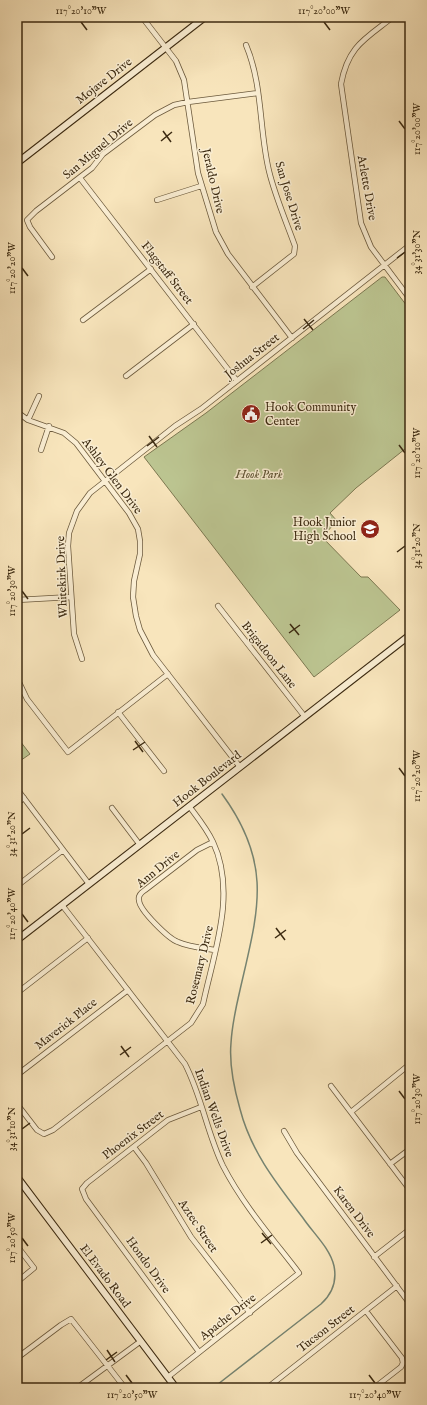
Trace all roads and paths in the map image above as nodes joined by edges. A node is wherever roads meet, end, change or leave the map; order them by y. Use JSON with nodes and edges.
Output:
{"nodes":[{"id":1,"x":142,"y":17,"type":"edge"},
{"id":2,"x":205,"y":17,"type":"edge"},
{"id":3,"x":393,"y":17,"type":"edge"},
{"id":4,"x":246,"y":45,"type":"dead end"},
{"id":5,"x":166,"y":47,"type":"junction"},
{"id":6,"x":258,"y":93,"type":"junction"},
{"id":7,"x":188,"y":102,"type":"junction"},
{"id":8,"x":17,"y":163,"type":"edge"},
{"id":9,"x":80,"y":178,"type":"junction"},
{"id":10,"x":202,"y":186,"type":"junction"},
{"id":11,"x":157,"y":200,"type":"dead end"},
{"id":12,"x":410,"y":245,"type":"edge"},
{"id":13,"x":52,"y":257,"type":"dead end"},
{"id":14,"x":385,"y":266,"type":"junction"},
{"id":15,"x":151,"y":269,"type":"junction"},
{"id":16,"x":252,"y":286,"type":"junction"},
{"id":17,"x":410,"y":298,"type":"edge"},
{"id":18,"x":83,"y":320,"type":"dead end"},
{"id":19,"x":194,"y":324,"type":"junction"},
{"id":20,"x":292,"y":338,"type":"junction"},
{"id":21,"x":126,"y":376,"type":"dead end"},
{"id":22,"x":238,"y":380,"type":"junction"},
{"id":23,"x":39,"y":396,"type":"dead end"},
{"id":24,"x":17,"y":412,"type":"edge"},
{"id":25,"x":28,"y":420,"type":"junction"},
{"id":26,"x":48,"y":426,"type":"junction"},
{"id":27,"x":41,"y":450,"type":"dead end"},
{"id":28,"x":105,"y":481,"type":"junction"},
{"id":29,"x":71,"y":597,"type":"junction"},
{"id":30,"x":17,"y":600,"type":"edge"},
{"id":31,"x":218,"y":606,"type":"dead end"},
{"id":32,"x":410,"y":635,"type":"edge"},
{"id":33,"x":82,"y":659,"type":"dead end"},
{"id":34,"x":168,"y":674,"type":"junction"},
{"id":35,"x":17,"y":678,"type":"edge"},
{"id":36,"x":118,"y":712,"type":"junction"},
{"id":37,"x":305,"y":717,"type":"junction"},
{"id":38,"x":240,"y":767,"type":"junction"},
{"id":39,"x":164,"y":771,"type":"dead end"},
{"id":40,"x":17,"y":789,"type":"edge"},
{"id":41,"x":24,"y":798,"type":"junction"},
{"id":42,"x":17,"y":803,"type":"edge"},
{"id":43,"x":189,"y":806,"type":"junction"},
{"id":44,"x":112,"y":808,"type":"dead end"},
{"id":45,"x":213,"y":842,"type":"junction"},
{"id":46,"x":140,"y":845,"type":"junction"},
{"id":47,"x":63,"y":850,"type":"junction"},
{"id":48,"x":89,"y":884,"type":"junction"},
{"id":49,"x":17,"y":886,"type":"edge"},
{"id":50,"x":62,"y":905,"type":"junction"},
{"id":51,"x":88,"y":938,"type":"junction"},
{"id":52,"x":17,"y":940,"type":"edge"},
{"id":53,"x":215,"y":950,"type":"junction"},
{"id":54,"x":128,"y":990,"type":"junction"},
{"id":55,"x":17,"y":993,"type":"edge"},
{"id":56,"x":167,"y":1041,"type":"junction"},
{"id":57,"x":410,"y":1064,"type":"edge"},
{"id":58,"x":17,"y":1075,"type":"edge"},
{"id":59,"x":331,"y":1086,"type":"dead end"},
{"id":60,"x":17,"y":1104,"type":"edge"},
{"id":61,"x":201,"y":1107,"type":"junction"},
{"id":62,"x":351,"y":1112,"type":"junction"},
{"id":63,"x":284,"y":1131,"type":"dead end"},
{"id":64,"x":134,"y":1147,"type":"junction"},
{"id":65,"x":410,"y":1149,"type":"edge"},
{"id":66,"x":390,"y":1164,"type":"junction"},
{"id":67,"x":17,"y":1177,"type":"edge"},
{"id":68,"x":82,"y":1189,"type":"joint"},
{"id":69,"x":410,"y":1190,"type":"edge"},
{"id":70,"x":410,"y":1229,"type":"edge"},
{"id":71,"x":17,"y":1246,"type":"edge"},
{"id":72,"x":374,"y":1256,"type":"junction"},
{"id":73,"x":299,"y":1273,"type":"joint"},
{"id":74,"x":17,"y":1282,"type":"edge"},
{"id":75,"x":397,"y":1286,"type":"junction"},
{"id":76,"x":410,"y":1304,"type":"edge"},
{"id":77,"x":366,"y":1311,"type":"junction"},
{"id":78,"x":250,"y":1313,"type":"junction"},
{"id":79,"x":140,"y":1340,"type":"junction"},
{"id":80,"x":199,"y":1352,"type":"junction"},
{"id":81,"x":17,"y":1358,"type":"edge"},
{"id":82,"x":108,"y":1365,"type":"junction"},
{"id":83,"x":168,"y":1376,"type":"junction"},
{"id":84,"x":77,"y":1388,"type":"edge"},
{"id":85,"x":125,"y":1388,"type":"edge"},
{"id":86,"x":176,"y":1388,"type":"edge"},
{"id":87,"x":267,"y":1388,"type":"edge"},
{"id":88,"x":374,"y":1388,"type":"edge"}],
"edges":[{"from":1,"to":5,"type":"street","name":"Jeraldo Drive"},
{"from":2,"to":5,"type":"main road","name":"Mojave Drive"},
{"from":3,"to":14,"type":"street","name":"Arlette Drive"},
{"from":4,"to":6,"type":"street","name":"San Jose Drive"},
{"from":5,"to":7,"type":"street","name":"Jeraldo Drive"},
{"from":5,"to":8,"type":"main road","name":"Mojave Drive"},
{"from":6,"to":7,"type":"street","name":"San Miguel Drive"},
{"from":6,"to":16,"type":"street","name":"San Jose Drive"},
{"from":7,"to":9,"type":"street","name":"San Miguel Drive"},
{"from":7,"to":10,"type":"street","name":"Jeraldo Drive"},
{"from":9,"to":13,"type":"street","name":"San Miguel Drive"},
{"from":9,"to":15,"type":"street","name":"Flagstaff Street"},
{"from":10,"to":11,"type":"street"},
{"from":10,"to":16,"type":"street","name":"Jeraldo Drive"},
{"from":12,"to":14,"type":"street","name":"Joshua Street"},
{"from":14,"to":17,"type":"street","name":"Arlette Drive"},
{"from":14,"to":20,"type":"street","name":"Joshua Street"},
{"from":15,"to":18,"type":"street"},
{"from":15,"to":19,"type":"street","name":"Flagstaff Street"},
{"from":16,"to":20,"type":"street","name":"Jeraldo Drive"},
{"from":19,"to":21,"type":"street"},
{"from":19,"to":22,"type":"street","name":"Flagstaff Street"},
{"from":20,"to":22,"type":"street","name":"Joshua Street"},
{"from":22,"to":28,"type":"street","name":"Joshua Street"},
{"from":23,"to":25,"type":"street"},
{"from":24,"to":25,"type":"street","name":"Ashley Glen Drive"},
{"from":25,"to":26,"type":"street","name":"Ashley Glen Drive"},
{"from":26,"to":27,"type":"street"},
{"from":26,"to":28,"type":"street","name":"Ashley Glen Drive"},
{"from":28,"to":29,"type":"street","name":"Whitekirk Drive"},
{"from":28,"to":34,"type":"street","name":"Ashley Glen Drive"},
{"from":29,"to":30,"type":"street"},
{"from":29,"to":33,"type":"street","name":"Whitekirk Drive"},
{"from":31,"to":37,"type":"street","name":"Brigadoon Lane"},
{"from":32,"to":37,"type":"main road","name":"Hook Boulevard"},
{"from":34,"to":36,"type":"street"},
{"from":34,"to":38,"type":"street","name":"Ashley Glen Drive"},
{"from":35,"to":36,"type":"street"},
{"from":36,"to":39,"type":"street"},
{"from":37,"to":38,"type":"main road","name":"Hook Boulevard"},
{"from":38,"to":43,"type":"main road","name":"Hook Boulevard"},
{"from":40,"to":41,"type":"street"},
{"from":41,"to":42,"type":"street"},
{"from":41,"to":47,"type":"street"},
{"from":43,"to":45,"type":"street","name":"Rosemary Drive"},
{"from":43,"to":46,"type":"main road","name":"Hook Boulevard"},
{"from":44,"to":46,"type":"street"},
{"from":45,"to":53,"type":"street","name":"Rosemary Drive"},
{"from":45,"to":53,"type":"street","name":"Ann Drive"},
{"from":46,"to":48,"type":"main road","name":"Hook Boulevard"},
{"from":47,"to":48,"type":"street"},
{"from":47,"to":49,"type":"street"},
{"from":48,"to":50,"type":"main road","name":"Hook Boulevard"},
{"from":50,"to":51,"type":"street","name":"Indian Wells Drive"},
{"from":50,"to":52,"type":"main road","name":"Hook Boulevard"},
{"from":51,"to":54,"type":"street","name":"Indian Wells Drive"},
{"from":51,"to":55,"type":"street"},
{"from":53,"to":56,"type":"street","name":"Rosemary Drive"},
{"from":54,"to":56,"type":"street","name":"Indian Wells Drive"},
{"from":54,"to":58,"type":"street","name":"Maverick Place"},
{"from":56,"to":60,"type":"street","name":"Rosemary Drive"},
{"from":56,"to":61,"type":"street","name":"Indian Wells Drive"},
{"from":57,"to":62,"type":"street"},
{"from":59,"to":62,"type":"street"},
{"from":61,"to":64,"type":"street","name":"Phoenix Street"},
{"from":61,"to":73,"type":"street","name":"Indian Wells Drive"},
{"from":62,"to":66,"type":"street"},
{"from":63,"to":72,"type":"street","name":"Karen Drive"},
{"from":64,"to":68,"type":"street","name":"Phoenix Street"},
{"from":64,"to":78,"type":"street","name":"Aztec Street"},
{"from":65,"to":66,"type":"street"},
{"from":66,"to":69,"type":"street"},
{"from":67,"to":79,"type":"main road","name":"El Evado Road"},
{"from":68,"to":80,"type":"street","name":"Hondo Drive"},
{"from":70,"to":72,"type":"street"},
{"from":71,"to":74,"type":"street"},
{"from":72,"to":75,"type":"street","name":"Karen Drive"},
{"from":73,"to":78,"type":"street","name":"Apache Drive"},
{"from":75,"to":76,"type":"street","name":"Karen Drive"},
{"from":75,"to":77,"type":"street","name":"Tucson Street"},
{"from":77,"to":87,"type":"street","name":"Tucson Street"},
{"from":77,"to":88,"type":"street"},
{"from":78,"to":80,"type":"street","name":"Apache Drive"},
{"from":79,"to":82,"type":"street"},
{"from":79,"to":83,"type":"main road","name":"El Evado Road"},
{"from":80,"to":83,"type":"street","name":"Apache Drive"},
{"from":81,"to":82,"type":"street"},
{"from":82,"to":84,"type":"street"},
{"from":82,"to":85,"type":"street"},
{"from":83,"to":86,"type":"main road","name":"El Evado Road"}]}
